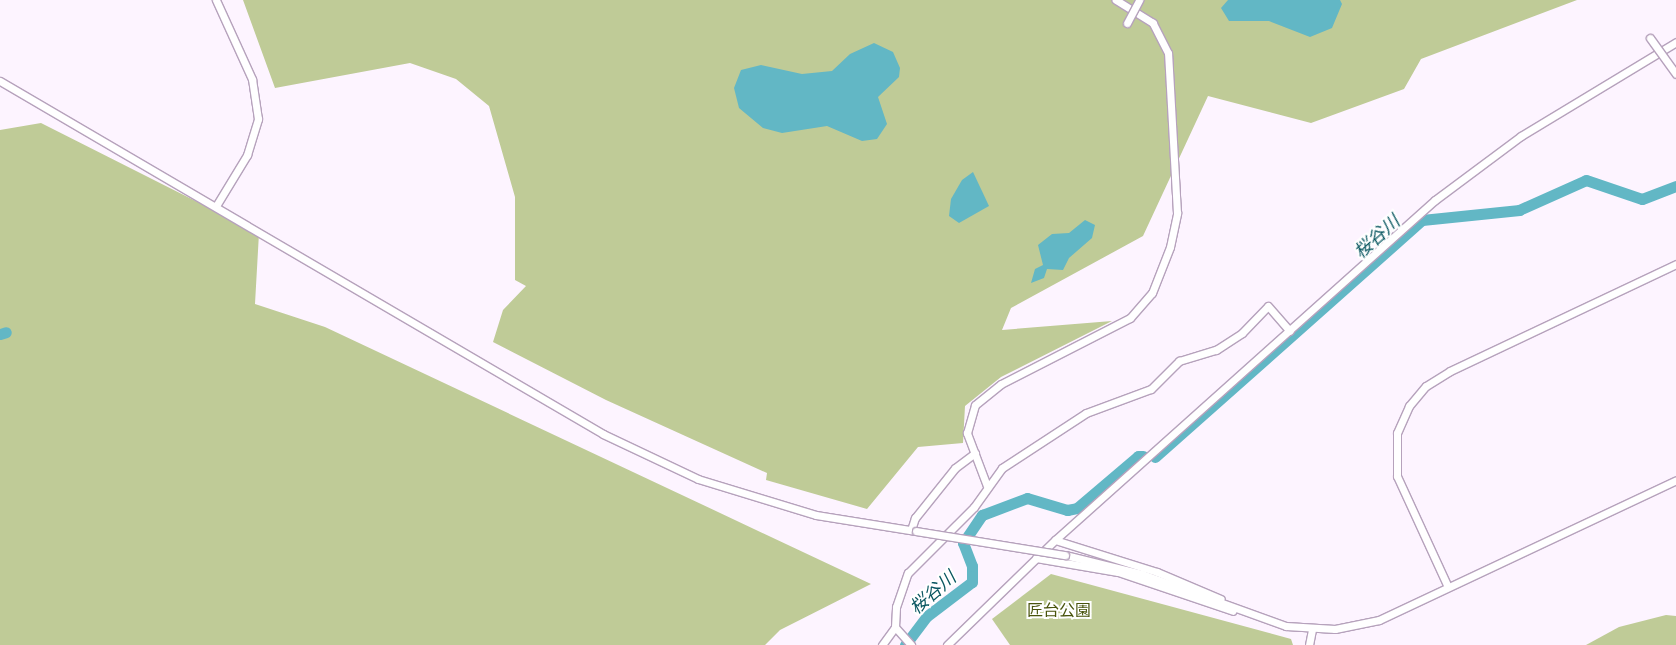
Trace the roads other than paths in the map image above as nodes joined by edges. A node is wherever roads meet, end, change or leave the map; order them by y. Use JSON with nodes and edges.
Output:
{"nodes":[{"id":1,"x":216,"y":0,"type":"edge"},
{"id":2,"x":1116,"y":0,"type":"edge"},
{"id":3,"x":1139,"y":0,"type":"edge"},
{"id":4,"x":1127,"y":23,"type":"dead end"},
{"id":5,"x":1650,"y":38,"type":"dead end"},
{"id":6,"x":1676,"y":42,"type":"edge"},
{"id":7,"x":1676,"y":74,"type":"edge"},
{"id":8,"x":0,"y":81,"type":"edge"},
{"id":9,"x":216,"y":206,"type":"junction"},
{"id":10,"x":1676,"y":264,"type":"edge"},
{"id":11,"x":1290,"y":330,"type":"junction"},
{"id":12,"x":975,"y":453,"type":"junction"},
{"id":13,"x":1676,"y":480,"type":"edge"},
{"id":14,"x":986,"y":486,"type":"junction"},
{"id":15,"x":914,"y":531,"type":"junction"},
{"id":16,"x":1054,"y":540,"type":"junction"},
{"id":17,"x":1036,"y":558,"type":"junction"},
{"id":18,"x":1448,"y":587,"type":"junction"},
{"id":19,"x":1248,"y":614,"type":"junction"},
{"id":20,"x":895,"y":627,"type":"junction"},
{"id":21,"x":1312,"y":629,"type":"junction"},
{"id":22,"x":909,"y":643,"type":"edge"},
{"id":23,"x":882,"y":645,"type":"edge"},
{"id":24,"x":947,"y":645,"type":"edge"},
{"id":25,"x":1309,"y":645,"type":"edge"}],
"edges":[{"from":1,"to":9,"type":"street"},
{"from":2,"to":12,"type":"street"},
{"from":3,"to":4,"type":"street","bridge":true},
{"from":5,"to":7,"type":"street","bridge":true},
{"from":6,"to":11,"type":"street"},
{"from":8,"to":9,"type":"street"},
{"from":9,"to":15,"type":"street"},
{"from":10,"to":18,"type":"street"},
{"from":11,"to":14,"type":"street"},
{"from":11,"to":16,"type":"street"},
{"from":12,"to":14,"type":"street"},
{"from":12,"to":15,"type":"street"},
{"from":13,"to":18,"type":"street"},
{"from":14,"to":20,"type":"street"},
{"from":15,"to":19,"type":"street","bridge":true},
{"from":16,"to":17,"type":"street"},
{"from":16,"to":19,"type":"street"},
{"from":17,"to":19,"type":"street"},
{"from":17,"to":24,"type":"street"},
{"from":18,"to":21,"type":"street"},
{"from":19,"to":21,"type":"street"},
{"from":20,"to":22,"type":"street"},
{"from":20,"to":23,"type":"street"},
{"from":21,"to":25,"type":"street"}]}
